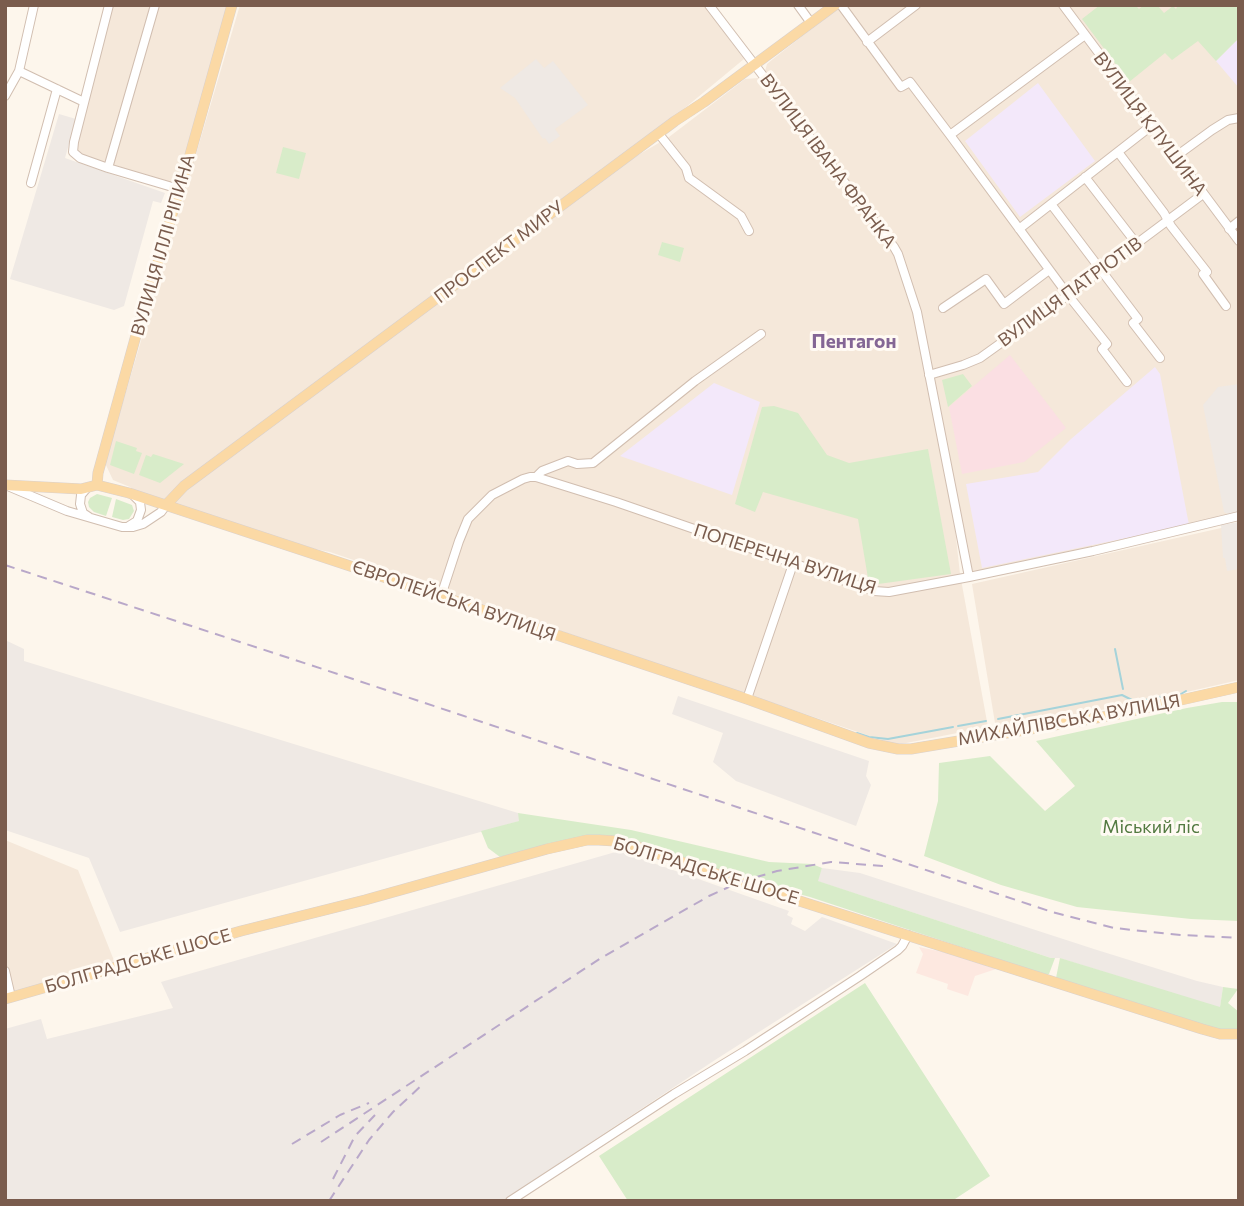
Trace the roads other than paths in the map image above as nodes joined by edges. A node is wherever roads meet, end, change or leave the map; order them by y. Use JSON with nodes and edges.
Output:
{"nodes":[{"id":1,"x":33,"y":5,"type":"edge"},
{"id":2,"x":109,"y":5,"type":"edge"},
{"id":3,"x":155,"y":5,"type":"edge"},
{"id":4,"x":232,"y":5,"type":"edge"},
{"id":5,"x":709,"y":5,"type":"edge"},
{"id":6,"x":798,"y":5,"type":"edge"},
{"id":7,"x":835,"y":5,"type":"edge"},
{"id":8,"x":841,"y":5,"type":"edge"},
{"id":9,"x":916,"y":5,"type":"edge"},
{"id":10,"x":1063,"y":5,"type":"edge"},
{"id":11,"x":811,"y":23,"type":"junction"},
{"id":12,"x":1085,"y":35,"type":"junction"},
{"id":13,"x":867,"y":42,"type":"junction"},
{"id":14,"x":755,"y":64,"type":"junction"},
{"id":15,"x":19,"y":71,"type":"junction"},
{"id":16,"x":57,"y":89,"type":"junction"},
{"id":17,"x":5,"y":96,"type":"edge"},
{"id":18,"x":84,"y":102,"type":"junction"},
{"id":19,"x":1239,"y":118,"type":"edge"},
{"id":20,"x":1151,"y":126,"type":"junction"},
{"id":21,"x":659,"y":134,"type":"junction"},
{"id":22,"x":950,"y":135,"type":"junction"},
{"id":23,"x":1118,"y":152,"type":"junction"},
{"id":24,"x":1175,"y":157,"type":"junction"},
{"id":25,"x":108,"y":168,"type":"junction"},
{"id":26,"x":1085,"y":177,"type":"junction"},
{"id":27,"x":31,"y":183,"type":"dead end"},
{"id":28,"x":179,"y":190,"type":"junction"},
{"id":29,"x":1203,"y":194,"type":"junction"},
{"id":30,"x":1051,"y":204,"type":"junction"},
{"id":31,"x":1167,"y":220,"type":"junction"},
{"id":32,"x":1239,"y":221,"type":"edge"},
{"id":33,"x":1019,"y":229,"type":"junction"},
{"id":34,"x":1229,"y":229,"type":"junction"},
{"id":35,"x":749,"y":231,"type":"dead end"},
{"id":36,"x":1239,"y":242,"type":"edge"},
{"id":37,"x":1136,"y":243,"type":"junction"},
{"id":38,"x":1049,"y":270,"type":"junction"},
{"id":39,"x":1100,"y":270,"type":"junction"},
{"id":40,"x":1068,"y":295,"type":"junction"},
{"id":41,"x":1226,"y":306,"type":"dead end"},
{"id":42,"x":943,"y":308,"type":"dead end"},
{"id":43,"x":761,"y":334,"type":"dead end"},
{"id":44,"x":1160,"y":358,"type":"dead end"},
{"id":45,"x":929,"y":375,"type":"junction"},
{"id":46,"x":1127,"y":382,"type":"dead end"},
{"id":47,"x":536,"y":477,"type":"junction"},
{"id":48,"x":6,"y":486,"type":"edge"},
{"id":49,"x":92,"y":486,"type":"junction"},
{"id":50,"x":44,"y":488,"type":"junction"},
{"id":51,"x":128,"y":493,"type":"junction"},
{"id":52,"x":41,"y":500,"type":"junction"},
{"id":53,"x":167,"y":504,"type":"junction"},
{"id":54,"x":1239,"y":516,"type":"edge"},
{"id":55,"x":91,"y":518,"type":"junction"},
{"id":56,"x":127,"y":527,"type":"junction"},
{"id":57,"x":793,"y":564,"type":"junction"},
{"id":58,"x":969,"y":577,"type":"junction"},
{"id":59,"x":441,"y":596,"type":"junction"},
{"id":60,"x":1239,"y":687,"type":"edge"},
{"id":61,"x":747,"y":699,"type":"junction"},
{"id":62,"x":898,"y":749,"type":"joint"},
{"id":63,"x":908,"y":935,"type":"junction"},
{"id":64,"x":5,"y":971,"type":"edge"},
{"id":65,"x":8,"y":998,"type":"edge"},
{"id":66,"x":1239,"y":1034,"type":"edge"},
{"id":67,"x":510,"y":1201,"type":"edge"}],
"edges":[{"from":1,"to":15,"type":"street"},
{"from":2,"to":18,"type":"street"},
{"from":3,"to":25,"type":"street"},
{"from":4,"to":28,"type":"main road","name":"ВУЛИЦЯ ІЛЛІ РІПИНА"},
{"from":5,"to":14,"type":"street","name":"ВУЛИЦЯ ІВАНА ФРАНКА"},
{"from":6,"to":11,"type":"street"},
{"from":7,"to":11,"type":"main road","name":"ПРОСПЕКТ МИРУ"},
{"from":8,"to":13,"type":"street"},
{"from":9,"to":13,"type":"street"},
{"from":10,"to":12,"type":"street","name":"ВУЛИЦЯ КЛУШИНА"},
{"from":11,"to":14,"type":"main road","name":"ПРОСПЕКТ МИРУ"},
{"from":12,"to":20,"type":"street","name":"ВУЛИЦЯ КЛУШИНА"},
{"from":12,"to":22,"type":"street"},
{"from":13,"to":22,"type":"street"},
{"from":14,"to":21,"type":"main road","name":"ПРОСПЕКТ МИРУ"},
{"from":14,"to":45,"type":"street","name":"ВУЛИЦЯ ІВАНА ФРАНКА"},
{"from":15,"to":16,"type":"street"},
{"from":15,"to":17,"type":"street"},
{"from":16,"to":18,"type":"street"},
{"from":16,"to":27,"type":"street"},
{"from":18,"to":25,"type":"street"},
{"from":19,"to":24,"type":"street"},
{"from":20,"to":23,"type":"street"},
{"from":20,"to":24,"type":"street","name":"ВУЛИЦЯ КЛУШИНА"},
{"from":21,"to":35,"type":"street"},
{"from":21,"to":53,"type":"main road","name":"ПРОСПЕКТ МИРУ"},
{"from":22,"to":33,"type":"street"},
{"from":23,"to":26,"type":"street"},
{"from":23,"to":31,"type":"street"},
{"from":24,"to":29,"type":"street","name":"ВУЛИЦЯ КЛУШИНА"},
{"from":25,"to":28,"type":"street"},
{"from":26,"to":30,"type":"street"},
{"from":26,"to":37,"type":"street"},
{"from":28,"to":49,"type":"main road","name":"ВУЛИЦЯ ІЛЛІ РІПИНА"},
{"from":29,"to":31,"type":"street","name":"ВУЛИЦЯ ПАТРІОТІВ"},
{"from":29,"to":34,"type":"street","name":"ВУЛИЦЯ КЛУШИНА"},
{"from":30,"to":33,"type":"street"},
{"from":30,"to":39,"type":"street"},
{"from":31,"to":37,"type":"street","name":"ВУЛИЦЯ ПАТРІОТІВ"},
{"from":31,"to":41,"type":"street"},
{"from":32,"to":34,"type":"street"},
{"from":33,"to":38,"type":"street"},
{"from":34,"to":36,"type":"street","name":"ВУЛИЦЯ КЛУШИНА"},
{"from":37,"to":39,"type":"street","name":"ВУЛИЦЯ ПАТРІОТІВ"},
{"from":38,"to":40,"type":"street"},
{"from":38,"to":42,"type":"street"},
{"from":39,"to":40,"type":"street","name":"ВУЛИЦЯ ПАТРІОТІВ"},
{"from":39,"to":44,"type":"street"},
{"from":40,"to":45,"type":"street","name":"ВУЛИЦЯ ПАТРІОТІВ"},
{"from":40,"to":46,"type":"street"},
{"from":43,"to":47,"type":"street"},
{"from":45,"to":58,"type":"street","name":"ВУЛИЦЯ ІВАНА ФРАНКА"},
{"from":47,"to":57,"type":"street","name":"ПОПЕРЕЧНА ВУЛИЦЯ"},
{"from":47,"to":59,"type":"street"},
{"from":48,"to":50,"type":"main road","name":"ЄВРОПЕЙСЬКА ВУЛИЦЯ"},
{"from":48,"to":52,"type":"street"},
{"from":49,"to":50,"type":"main road","name":"ЄВРОПЕЙСЬКА ВУЛИЦЯ"},
{"from":49,"to":51,"type":"main road","name":"ЄВРОПЕЙСЬКА ВУЛИЦЯ"},
{"from":49,"to":55,"type":"street"},
{"from":50,"to":52,"type":"street"},
{"from":51,"to":53,"type":"main road","name":"ЄВРОПЕЙСЬКА ВУЛИЦЯ"},
{"from":51,"to":56,"type":"street"},
{"from":52,"to":55,"type":"street"},
{"from":53,"to":56,"type":"street"},
{"from":53,"to":59,"type":"main road","name":"ЄВРОПЕЙСЬКА ВУЛИЦЯ"},
{"from":54,"to":58,"type":"street","name":"ПОПЕРЕЧНА ВУЛИЦЯ"},
{"from":55,"to":56,"type":"street"},
{"from":57,"to":58,"type":"street","name":"ПОПЕРЕЧНА ВУЛИЦЯ"},
{"from":57,"to":61,"type":"street"},
{"from":59,"to":61,"type":"main road","name":"ЄВРОПЕЙСЬКА ВУЛИЦЯ"},
{"from":60,"to":62,"type":"main road","name":"МИХАЙЛІВСЬКА ВУЛИЦЯ"},
{"from":61,"to":62,"type":"main road","name":"ЄВРОПЕЙСЬКА ВУЛИЦЯ"},
{"from":63,"to":65,"type":"main road","name":"БОЛГРАДСЬКЕ ШОСЕ"},
{"from":63,"to":66,"type":"main road","name":"БОЛГРАДСЬКЕ ШОСЕ"},
{"from":63,"to":67,"type":"street"},
{"from":64,"to":65,"type":"street"}]}
